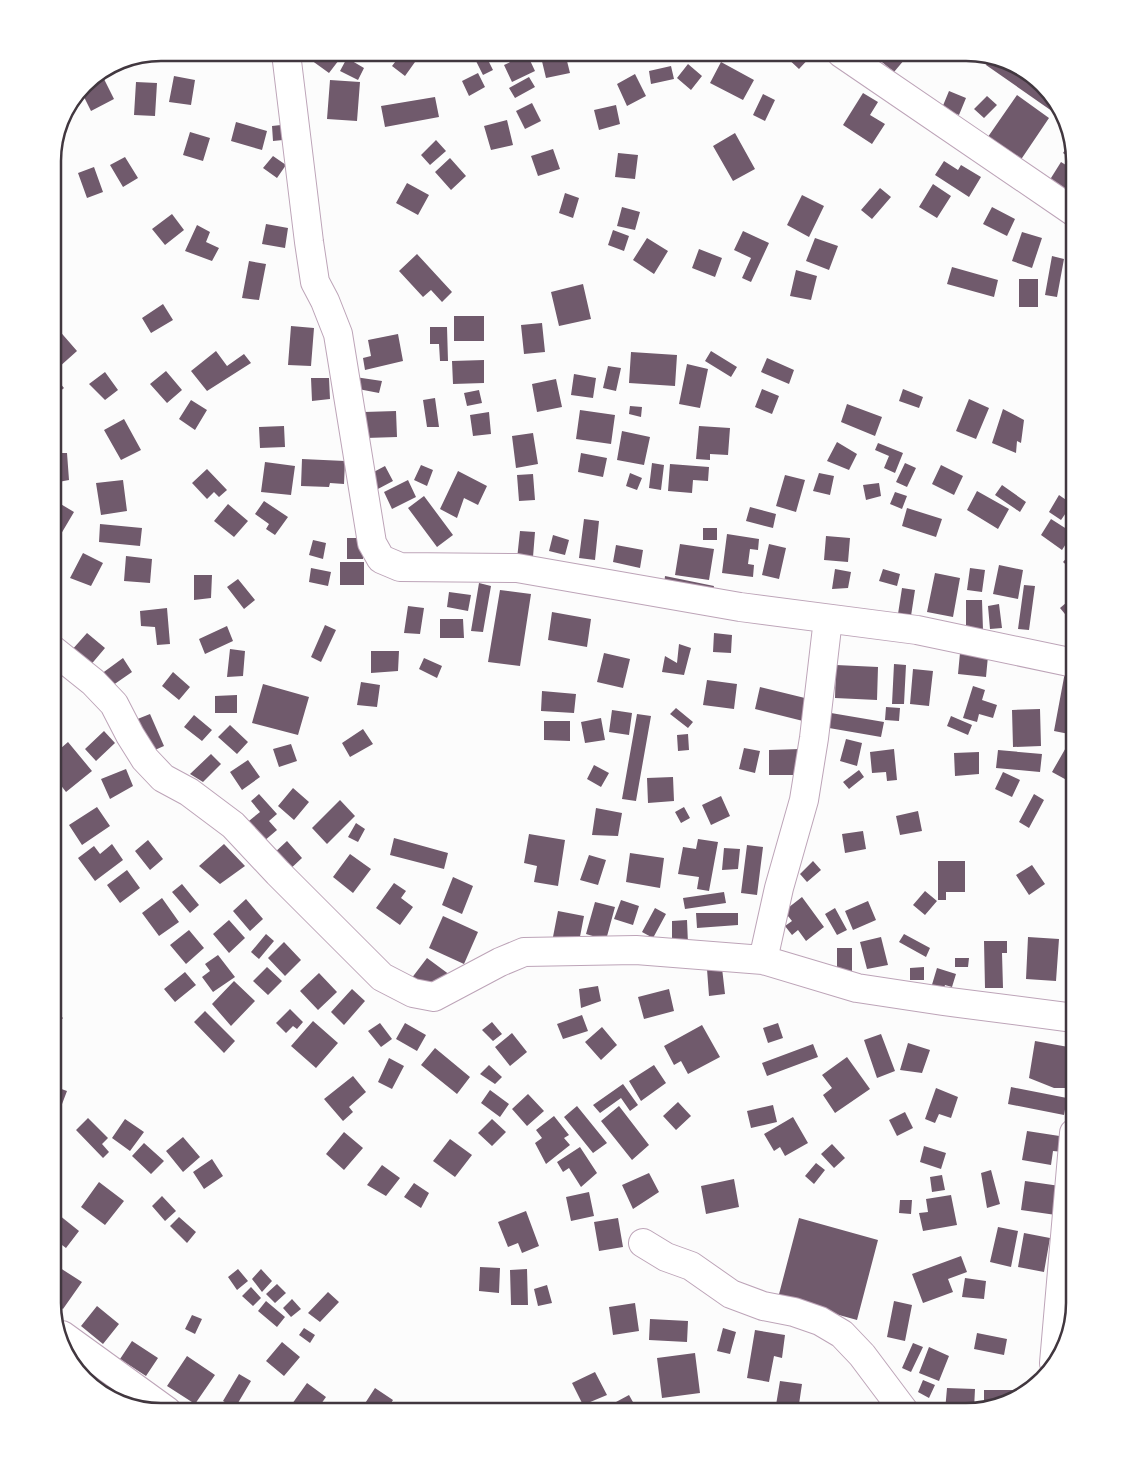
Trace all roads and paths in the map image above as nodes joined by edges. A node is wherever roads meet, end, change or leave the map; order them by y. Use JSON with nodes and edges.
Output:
{"nodes":[{"id":1,"x":287,"y":61,"type":"edge"},
{"id":2,"x":853,"y":61,"type":"edge"},
{"id":3,"x":1066,"y":207,"type":"edge"},
{"id":4,"x":828,"y":619,"type":"junction"},
{"id":5,"x":61,"y":656,"type":"edge"},
{"id":6,"x":1066,"y":661,"type":"edge"},
{"id":7,"x":763,"y":960,"type":"junction"},
{"id":8,"x":1066,"y":1017,"type":"edge"},
{"id":9,"x":1066,"y":1225,"type":"edge"},
{"id":10,"x":643,"y":1243,"type":"dead end"},
{"id":11,"x":69,"y":1340,"type":"edge"},
{"id":12,"x":1056,"y":1346,"type":"edge"},
{"id":13,"x":154,"y":1402,"type":"edge"},
{"id":14,"x":897,"y":1403,"type":"edge"}],
"edges":[{"from":1,"to":4,"type":"street"},
{"from":2,"to":3,"type":"street"},
{"from":4,"to":6,"type":"street"},
{"from":4,"to":7,"type":"street"},
{"from":5,"to":7,"type":"street"},
{"from":7,"to":8,"type":"street"},
{"from":9,"to":12,"type":"street"},
{"from":10,"to":14,"type":"street"},
{"from":11,"to":13,"type":"street"}]}
